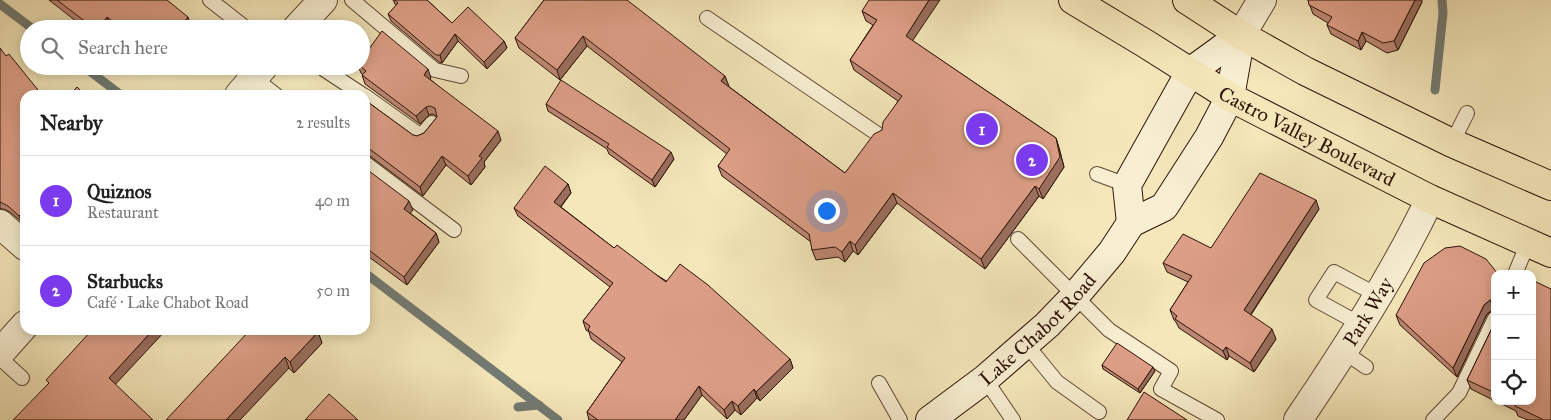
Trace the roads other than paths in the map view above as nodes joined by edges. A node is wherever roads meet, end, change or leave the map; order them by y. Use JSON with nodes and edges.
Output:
{"nodes":[{"id":1,"x":210,"y":0,"type":"edge"},
{"id":2,"x":323,"y":0,"type":"edge"},
{"id":3,"x":352,"y":0,"type":"edge"},
{"id":4,"x":1073,"y":0,"type":"edge"},
{"id":5,"x":1186,"y":0,"type":"edge"},
{"id":6,"x":1262,"y":0,"type":"edge"},
{"id":7,"x":707,"y":18,"type":"dead end"},
{"id":8,"x":236,"y":20,"type":"edge"},
{"id":9,"x":304,"y":20,"type":"edge"},
{"id":10,"x":1241,"y":36,"type":"junction"},
{"id":11,"x":1190,"y":72,"type":"junction"},
{"id":12,"x":332,"y":75,"type":"edge"},
{"id":13,"x":461,"y":76,"type":"dead end"},
{"id":14,"x":252,"y":80,"type":"edge"},
{"id":15,"x":268,"y":90,"type":"edge"},
{"id":16,"x":355,"y":90,"type":"edge"},
{"id":17,"x":1230,"y":97,"type":"junction"},
{"id":18,"x":370,"y":100,"type":"edge"},
{"id":19,"x":1468,"y":113,"type":"dead end"},
{"id":20,"x":432,"y":123,"type":"edge"},
{"id":21,"x":878,"y":135,"type":"edge"},
{"id":22,"x":1452,"y":143,"type":"junction"},
{"id":23,"x":370,"y":167,"type":"edge"},
{"id":24,"x":1097,"y":174,"type":"dead end"},
{"id":25,"x":1127,"y":185,"type":"junction"},
{"id":26,"x":1551,"y":186,"type":"edge"},
{"id":27,"x":1430,"y":199,"type":"junction"},
{"id":28,"x":1131,"y":223,"type":"junction"},
{"id":29,"x":0,"y":224,"type":"edge"},
{"id":30,"x":454,"y":230,"type":"dead end"},
{"id":31,"x":1018,"y":239,"type":"dead end"},
{"id":32,"x":20,"y":242,"type":"edge"},
{"id":33,"x":1540,"y":248,"type":"edge"},
{"id":34,"x":1519,"y":270,"type":"edge"},
{"id":35,"x":1377,"y":295,"type":"junction"},
{"id":36,"x":1075,"y":296,"type":"junction"},
{"id":37,"x":1360,"y":324,"type":"junction"},
{"id":38,"x":1491,"y":326,"type":"edge"},
{"id":39,"x":7,"y":342,"type":"edge"},
{"id":40,"x":1026,"y":344,"type":"junction"},
{"id":41,"x":1343,"y":351,"type":"junction"},
{"id":42,"x":1366,"y":367,"type":"dead end"},
{"id":43,"x":22,"y":378,"type":"dead end"},
{"id":44,"x":985,"y":379,"type":"junction"},
{"id":45,"x":879,"y":383,"type":"dead end"},
{"id":46,"x":1099,"y":412,"type":"dead end"},
{"id":47,"x":1308,"y":416,"type":"edge"},
{"id":48,"x":935,"y":419,"type":"edge"},
{"id":49,"x":900,"y":420,"type":"edge"},
{"id":50,"x":1013,"y":420,"type":"edge"},
{"id":51,"x":1217,"y":420,"type":"edge"},
{"id":52,"x":1433,"y":420,"type":"edge"}],
"edges":[{"from":1,"to":8,"type":"lane"},
{"from":2,"to":9,"type":"main road"},
{"from":3,"to":13,"type":"lane"},
{"from":4,"to":11,"type":"main road","name":"Castro Valley Boulevard"},
{"from":5,"to":10,"type":"main road"},
{"from":6,"to":10,"type":"main road"},
{"from":7,"to":21,"type":"lane"},
{"from":10,"to":11,"type":"main road"},
{"from":10,"to":17,"type":"main road"},
{"from":10,"to":22,"type":"main road"},
{"from":11,"to":17,"type":"main road","name":"Castro Valley Boulevard"},
{"from":11,"to":25,"type":"main road"},
{"from":12,"to":16,"type":"lane"},
{"from":14,"to":15,"type":"lane"},
{"from":17,"to":27,"type":"main road","name":"Castro Valley Boulevard"},
{"from":17,"to":28,"type":"main road"},
{"from":18,"to":20,"type":"lane"},
{"from":19,"to":22,"type":"lane"},
{"from":22,"to":26,"type":"main road"},
{"from":23,"to":30,"type":"lane"},
{"from":24,"to":25,"type":"lane"},
{"from":25,"to":28,"type":"main road"},
{"from":27,"to":33,"type":"main road","name":"Castro Valley Boulevard"},
{"from":27,"to":35,"type":"main road","name":"Park Way"},
{"from":28,"to":36,"type":"main road","name":"Lake Chabot Road"},
{"from":29,"to":32,"type":"main road"},
{"from":31,"to":36,"type":"lane"},
{"from":33,"to":34,"type":"lane"},
{"from":35,"to":37,"type":"main road","name":"Park Way"},
{"from":35,"to":37,"type":"lane"},
{"from":36,"to":40,"type":"main road","name":"Lake Chabot Road"},
{"from":36,"to":51,"type":"lane"},
{"from":37,"to":41,"type":"main road","name":"Park Way"},
{"from":38,"to":52,"type":"lane"},
{"from":39,"to":43,"type":"lane"},
{"from":40,"to":44,"type":"main road","name":"Lake Chabot Road"},
{"from":40,"to":46,"type":"lane"},
{"from":41,"to":42,"type":"lane"},
{"from":41,"to":47,"type":"main road","name":"Park Way"},
{"from":44,"to":48,"type":"main road","name":"Lake Chabot Road"},
{"from":44,"to":50,"type":"lane"},
{"from":45,"to":49,"type":"lane"}]}
